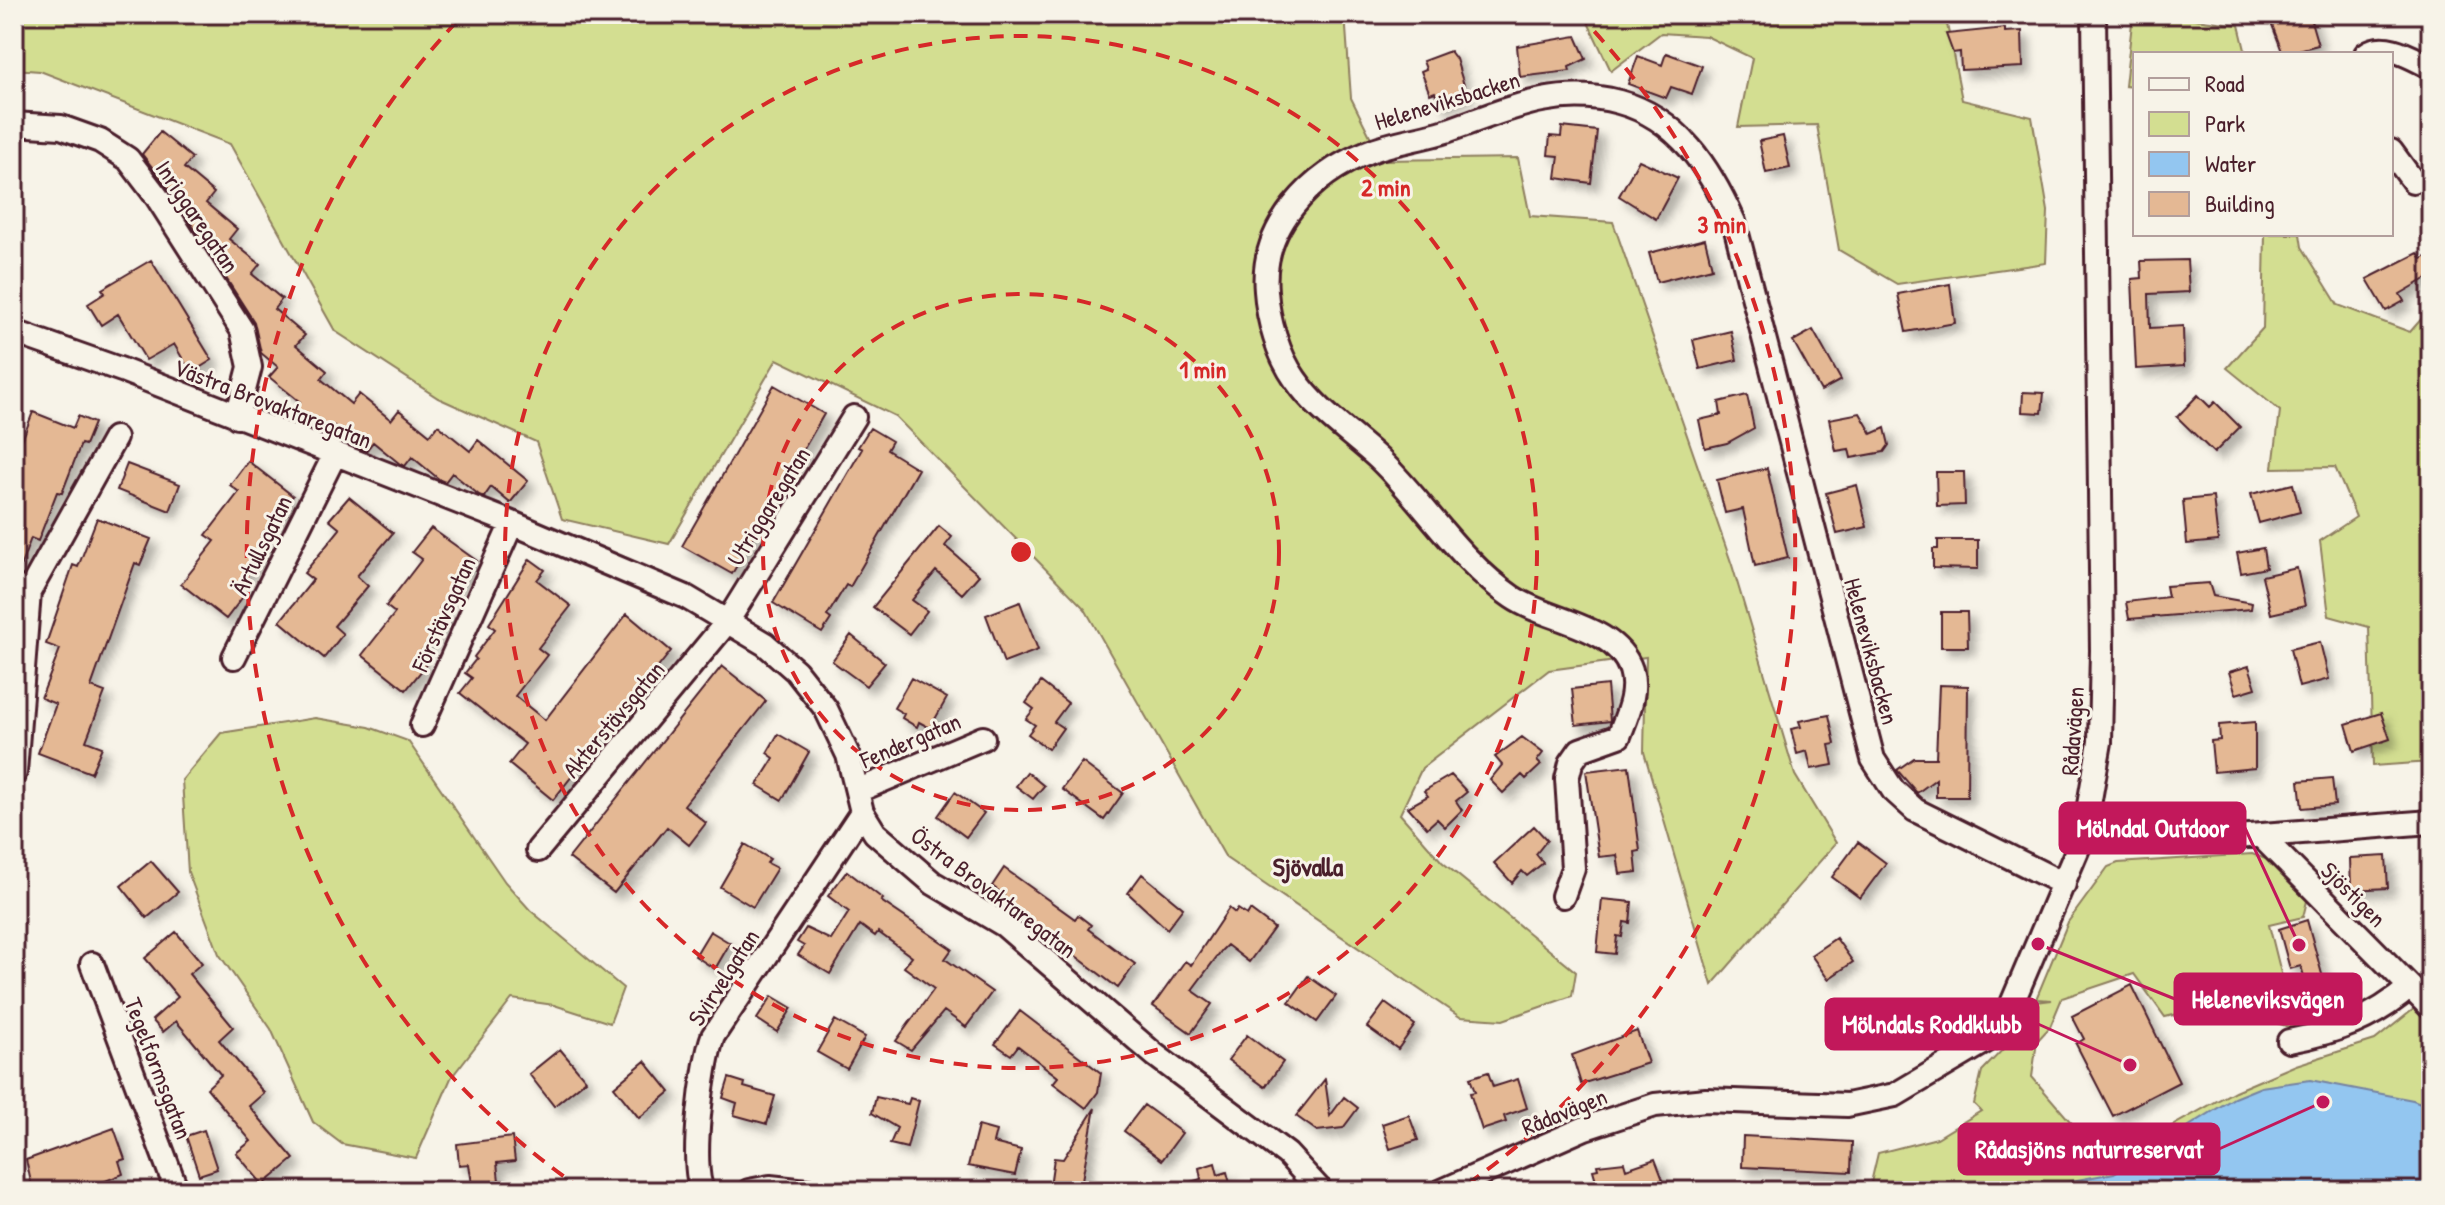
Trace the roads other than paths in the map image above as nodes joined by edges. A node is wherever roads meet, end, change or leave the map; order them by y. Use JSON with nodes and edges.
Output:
{"nodes":[{"id":1,"x":2094,"y":14,"type":"edge"},
{"id":2,"x":2369,"y":52,"type":"edge"},
{"id":3,"x":2431,"y":67,"type":"edge"},
{"id":4,"x":14,"y":124,"type":"edge"},
{"id":5,"x":2393,"y":154,"type":"edge"},
{"id":6,"x":2413,"y":181,"type":"dead end"},
{"id":7,"x":14,"y":332,"type":"edge"},
{"id":8,"x":237,"y":417,"type":"junction"},
{"id":9,"x":854,"y":417,"type":"dead end"},
{"id":10,"x":115,"y":438,"type":"dead end"},
{"id":11,"x":334,"y":456,"type":"junction"},
{"id":12,"x":512,"y":523,"type":"junction"},
{"id":13,"x":22,"y":589,"type":"edge"},
{"id":14,"x":727,"y":622,"type":"junction"},
{"id":15,"x":234,"y":657,"type":"dead end"},
{"id":16,"x":422,"y":725,"type":"dead end"},
{"id":17,"x":983,"y":738,"type":"dead end"},
{"id":18,"x":15,"y":772,"type":"edge"},
{"id":19,"x":859,"y":802,"type":"junction"},
{"id":20,"x":2431,"y":822,"type":"edge"},
{"id":21,"x":2084,"y":834,"type":"junction"},
{"id":22,"x":2262,"y":837,"type":"junction"},
{"id":23,"x":538,"y":850,"type":"dead end"},
{"id":24,"x":2064,"y":884,"type":"junction"},
{"id":25,"x":1563,"y":896,"type":"dead end"},
{"id":26,"x":92,"y":964,"type":"dead end"},
{"id":27,"x":2410,"y":987,"type":"junction"},
{"id":28,"x":2431,"y":1008,"type":"edge"},
{"id":29,"x":2289,"y":1041,"type":"dead end"},
{"id":30,"x":177,"y":1191,"type":"edge"},
{"id":31,"x":703,"y":1191,"type":"edge"},
{"id":32,"x":749,"y":1191,"type":"edge"},
{"id":33,"x":807,"y":1191,"type":"edge"},
{"id":34,"x":1321,"y":1191,"type":"edge"},
{"id":35,"x":1442,"y":1191,"type":"edge"}],
"edges":[{"from":1,"to":21,"type":"street","name":"Rådavägen"},
{"from":2,"to":3,"type":"street"},
{"from":4,"to":8,"type":"street","name":"Inriggaregatan"},
{"from":5,"to":6,"type":"street"},
{"from":7,"to":8,"type":"street","name":"Västra Brovaktaregatan"},
{"from":8,"to":11,"type":"street","name":"Västra Brovaktaregatan"},
{"from":9,"to":14,"type":"street","name":"Utriggaregatan"},
{"from":10,"to":13,"type":"street"},
{"from":11,"to":12,"type":"street","name":"Västra Brovaktaregatan"},
{"from":11,"to":15,"type":"street","name":"Ärtullsgatan"},
{"from":12,"to":14,"type":"street","name":"Östra Brovaktaregatan"},
{"from":12,"to":16,"type":"street","name":"Förstävsgatan"},
{"from":13,"to":18,"type":"street"},
{"from":14,"to":19,"type":"street","name":"Östra Brovaktaregatan"},
{"from":14,"to":23,"type":"street","name":"Akterstävsgatan"},
{"from":17,"to":19,"type":"street","name":"Fendergatan"},
{"from":19,"to":31,"type":"street","name":"Svirvelgatan"},
{"from":19,"to":34,"type":"street","name":"Östra Brovaktaregatan"},
{"from":20,"to":22,"type":"street"},
{"from":21,"to":22,"type":"street"},
{"from":21,"to":24,"type":"street","name":"Rådavägen"},
{"from":22,"to":27,"type":"street","name":"Sjöstigen"},
{"from":24,"to":25,"type":"street","name":"Heleneviksbacken"},
{"from":24,"to":35,"type":"street","name":"Rådavägen"},
{"from":26,"to":30,"type":"street","name":"Tegelformsgatan"},
{"from":27,"to":28,"type":"street","name":"Sjöstigen"},
{"from":27,"to":29,"type":"street"},
{"from":32,"to":33,"type":"street"}]}
